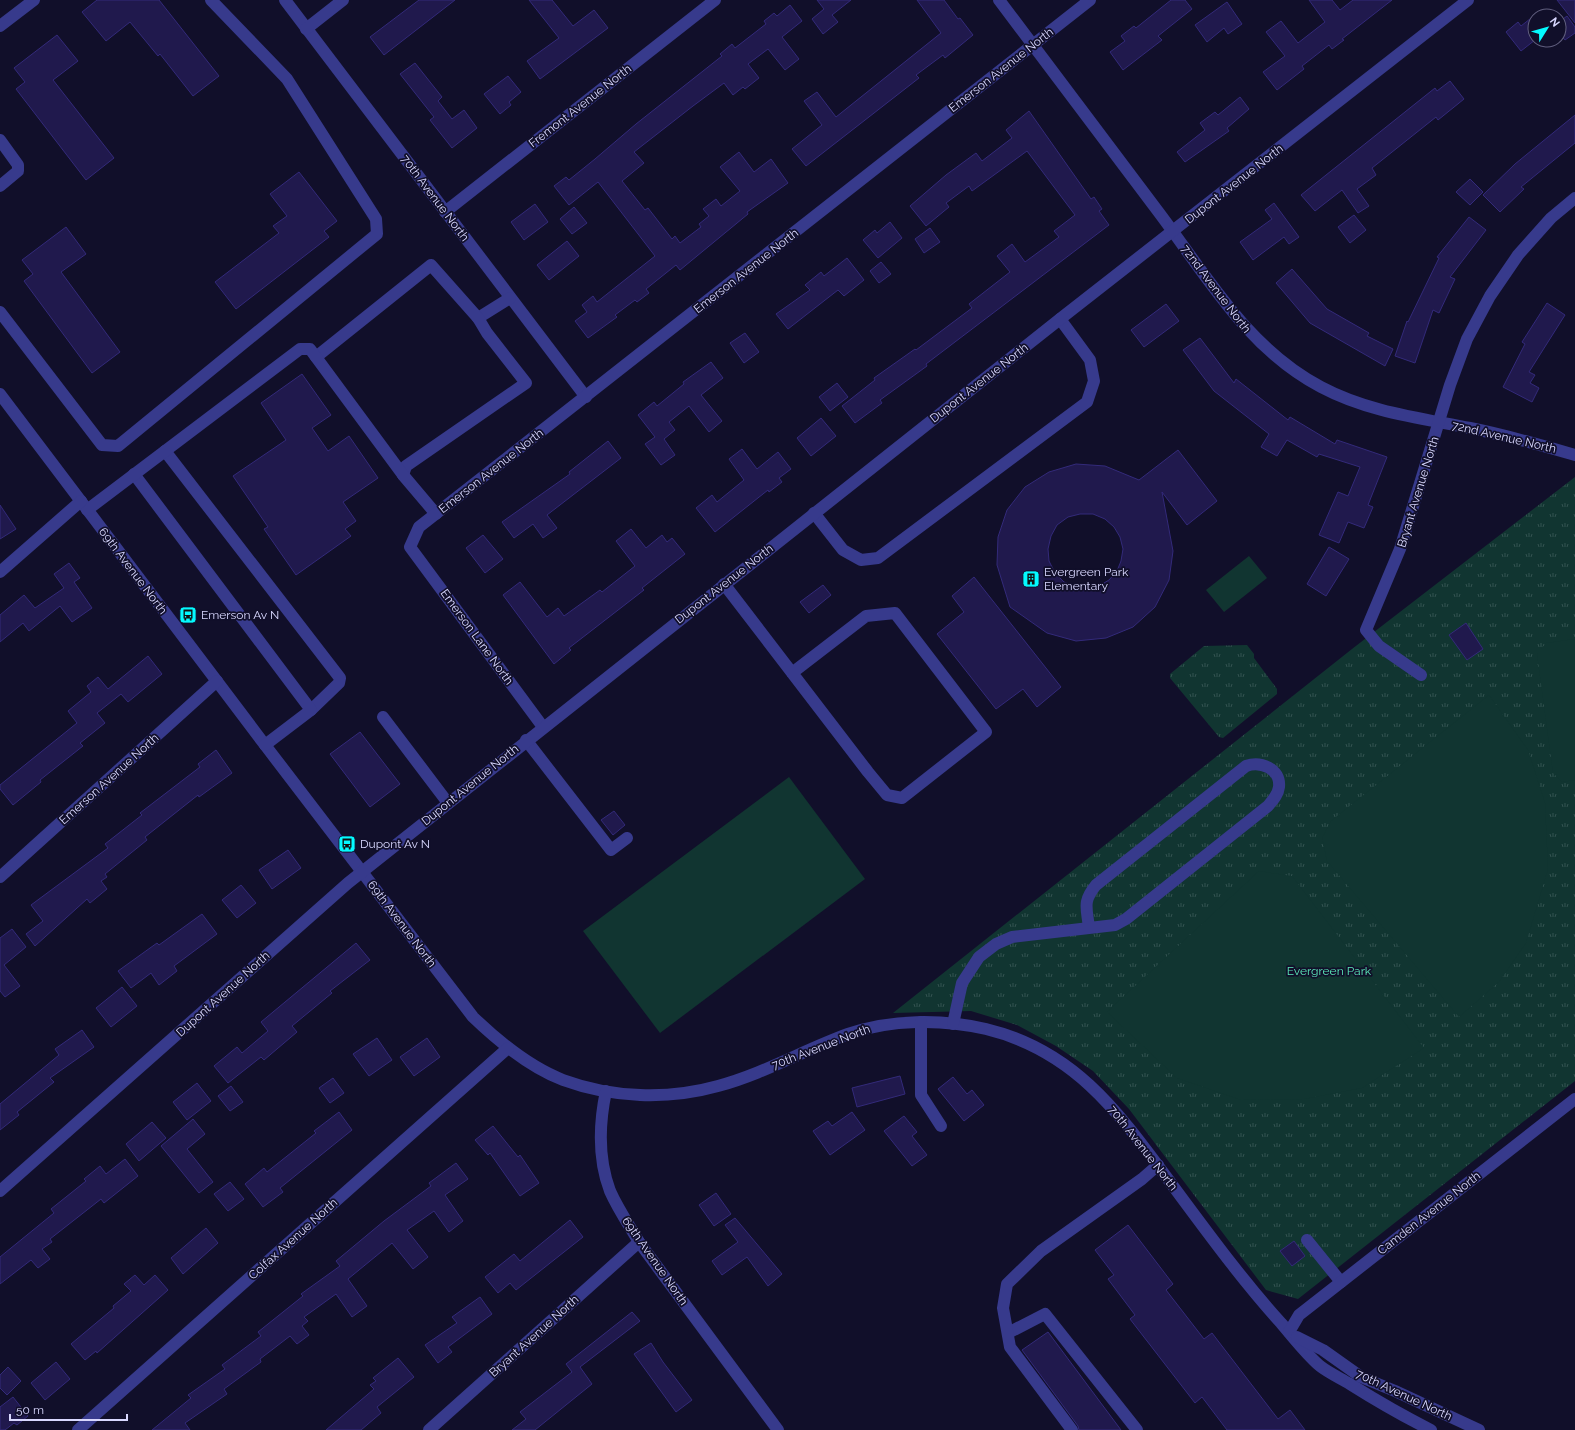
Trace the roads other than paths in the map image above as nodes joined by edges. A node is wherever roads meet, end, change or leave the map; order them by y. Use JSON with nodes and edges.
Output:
{"nodes":[{"id":1,"x":34,"y":0,"type":"edge"},
{"id":2,"x":211,"y":0,"type":"edge"},
{"id":3,"x":285,"y":0,"type":"edge"},
{"id":4,"x":343,"y":0,"type":"edge"},
{"id":5,"x":715,"y":0,"type":"edge"},
{"id":6,"x":1000,"y":0,"type":"edge"},
{"id":7,"x":1090,"y":0,"type":"edge"},
{"id":8,"x":1468,"y":0,"type":"edge"},
{"id":9,"x":0,"y":26,"type":"edge"},
{"id":10,"x":306,"y":29,"type":"junction"},
{"id":11,"x":1033,"y":45,"type":"junction"},
{"id":12,"x":0,"y":140,"type":"edge"},
{"id":13,"x":0,"y":186,"type":"edge"},
{"id":14,"x":1575,"y":198,"type":"edge"},
{"id":15,"x":445,"y":212,"type":"junction"},
{"id":16,"x":1173,"y":231,"type":"junction"},
{"id":17,"x":510,"y":298,"type":"junction"},
{"id":18,"x":0,"y":312,"type":"edge"},
{"id":19,"x":478,"y":318,"type":"junction"},
{"id":20,"x":1060,"y":319,"type":"junction"},
{"id":21,"x":316,"y":357,"type":"junction"},
{"id":22,"x":0,"y":394,"type":"edge"},
{"id":23,"x":586,"y":397,"type":"junction"},
{"id":24,"x":1440,"y":422,"type":"junction"},
{"id":25,"x":165,"y":451,"type":"junction"},
{"id":26,"x":1575,"y":455,"type":"edge"},
{"id":27,"x":134,"y":474,"type":"junction"},
{"id":28,"x":403,"y":475,"type":"junction"},
{"id":29,"x":84,"y":506,"type":"junction"},
{"id":30,"x":814,"y":513,"type":"junction"},
{"id":31,"x":436,"y":514,"type":"junction"},
{"id":32,"x":410,"y":547,"type":"joint"},
{"id":33,"x":0,"y":572,"type":"edge"},
{"id":34,"x":724,"y":584,"type":"junction"},
{"id":35,"x":792,"y":673,"type":"junction"},
{"id":36,"x":1420,"y":675,"type":"dead end"},
{"id":37,"x":217,"y":681,"type":"junction"},
{"id":38,"x":311,"y":710,"type":"junction"},
{"id":39,"x":383,"y":717,"type":"dead end"},
{"id":40,"x":543,"y":727,"type":"junction"},
{"id":41,"x":526,"y":740,"type":"junction"},
{"id":42,"x":265,"y":745,"type":"junction"},
{"id":43,"x":448,"y":803,"type":"junction"},
{"id":44,"x":627,"y":838,"type":"dead end"},
{"id":45,"x":362,"y":871,"type":"junction"},
{"id":46,"x":0,"y":876,"type":"edge"},
{"id":47,"x":1089,"y":928,"type":"junction"},
{"id":48,"x":921,"y":1022,"type":"junction"},
{"id":49,"x":953,"y":1024,"type":"junction"},
{"id":50,"x":508,"y":1048,"type":"junction"},
{"id":51,"x":606,"y":1091,"type":"junction"},
{"id":52,"x":1573,"y":1104,"type":"edge"},
{"id":53,"x":941,"y":1126,"type":"dead end"},
{"id":54,"x":1158,"y":1165,"type":"junction"},
{"id":55,"x":0,"y":1191,"type":"edge"},
{"id":56,"x":1307,"y":1240,"type":"dead end"},
{"id":57,"x":639,"y":1242,"type":"junction"},
{"id":58,"x":1341,"y":1282,"type":"junction"},
{"id":59,"x":1289,"y":1332,"type":"junction"},
{"id":60,"x":1008,"y":1333,"type":"junction"},
{"id":61,"x":78,"y":1430,"type":"edge"},
{"id":62,"x":428,"y":1430,"type":"edge"},
{"id":63,"x":778,"y":1430,"type":"edge"},
{"id":64,"x":1072,"y":1430,"type":"edge"},
{"id":65,"x":1137,"y":1430,"type":"edge"},
{"id":66,"x":1431,"y":1430,"type":"edge"},
{"id":67,"x":1479,"y":1430,"type":"edge"}],
"edges":[{"from":1,"to":9,"type":"street"},
{"from":2,"to":18,"type":"street"},
{"from":3,"to":10,"type":"street","name":"70th Avenue North"},
{"from":4,"to":10,"type":"street"},
{"from":5,"to":15,"type":"street","name":"Fremont Avenue North"},
{"from":6,"to":11,"type":"street","name":"72nd Avenue North"},
{"from":7,"to":11,"type":"street","name":"Emerson Avenue North"},
{"from":8,"to":16,"type":"street","name":"Dupont Avenue North"},
{"from":10,"to":15,"type":"street","name":"70th Avenue North"},
{"from":11,"to":16,"type":"street","name":"72nd Avenue North"},
{"from":11,"to":23,"type":"street","name":"Emerson Avenue North"},
{"from":12,"to":13,"type":"street"},
{"from":14,"to":24,"type":"street","name":"Bryant Avenue North"},
{"from":15,"to":17,"type":"street","name":"70th Avenue North"},
{"from":16,"to":20,"type":"street","name":"Dupont Avenue North"},
{"from":16,"to":24,"type":"street","name":"72nd Avenue North"},
{"from":17,"to":19,"type":"street"},
{"from":17,"to":23,"type":"street","name":"70th Avenue North"},
{"from":19,"to":21,"type":"street"},
{"from":19,"to":28,"type":"street"},
{"from":20,"to":30,"type":"street","name":"Dupont Avenue North"},
{"from":20,"to":30,"type":"street"},
{"from":21,"to":25,"type":"street"},
{"from":21,"to":28,"type":"street"},
{"from":22,"to":29,"type":"street","name":"69th Avenue North"},
{"from":23,"to":31,"type":"street","name":"Emerson Avenue North"},
{"from":24,"to":26,"type":"street","name":"72nd Avenue North"},
{"from":24,"to":36,"type":"street","name":"Bryant Avenue North"},
{"from":25,"to":27,"type":"street"},
{"from":25,"to":38,"type":"street"},
{"from":27,"to":29,"type":"street"},
{"from":27,"to":38,"type":"street"},
{"from":28,"to":31,"type":"street"},
{"from":29,"to":33,"type":"street"},
{"from":29,"to":37,"type":"street","name":"69th Avenue North"},
{"from":30,"to":34,"type":"street","name":"Dupont Avenue North"},
{"from":31,"to":32,"type":"street","name":"Emerson Avenue North"},
{"from":32,"to":40,"type":"street","name":"Emerson Lane North"},
{"from":34,"to":35,"type":"street"},
{"from":34,"to":40,"type":"street","name":"Dupont Avenue North"},
{"from":35,"to":35,"type":"street"},
{"from":37,"to":42,"type":"street","name":"69th Avenue North"},
{"from":37,"to":46,"type":"street","name":"Emerson Avenue North"},
{"from":38,"to":42,"type":"street"},
{"from":39,"to":43,"type":"street"},
{"from":40,"to":41,"type":"street","name":"Dupont Avenue North"},
{"from":41,"to":43,"type":"street","name":"Dupont Avenue North"},
{"from":41,"to":44,"type":"street"},
{"from":42,"to":45,"type":"street","name":"69th Avenue North"},
{"from":43,"to":45,"type":"street","name":"Dupont Avenue North"},
{"from":45,"to":50,"type":"street","name":"69th Avenue North"},
{"from":45,"to":55,"type":"street","name":"Dupont Avenue North"},
{"from":47,"to":47,"type":"street"},
{"from":47,"to":49,"type":"street"},
{"from":48,"to":49,"type":"street","name":"70th Avenue North"},
{"from":48,"to":51,"type":"street","name":"70th Avenue North"},
{"from":48,"to":53,"type":"street"},
{"from":49,"to":54,"type":"street","name":"70th Avenue North"},
{"from":50,"to":51,"type":"street","name":"69th Avenue North"},
{"from":50,"to":61,"type":"street","name":"Colfax Avenue North"},
{"from":51,"to":57,"type":"street","name":"69th Avenue North"},
{"from":52,"to":58,"type":"street","name":"Camden Avenue North"},
{"from":54,"to":59,"type":"street","name":"70th Avenue North"},
{"from":54,"to":60,"type":"street"},
{"from":56,"to":58,"type":"street"},
{"from":57,"to":62,"type":"street","name":"Bryant Avenue North"},
{"from":57,"to":63,"type":"street","name":"69th Avenue North"},
{"from":58,"to":59,"type":"street","name":"Camden Avenue North"},
{"from":59,"to":66,"type":"street","name":"70th Avenue North"},
{"from":59,"to":67,"type":"street","name":"70th Avenue North"},
{"from":60,"to":64,"type":"street"},
{"from":60,"to":65,"type":"street"}]}
